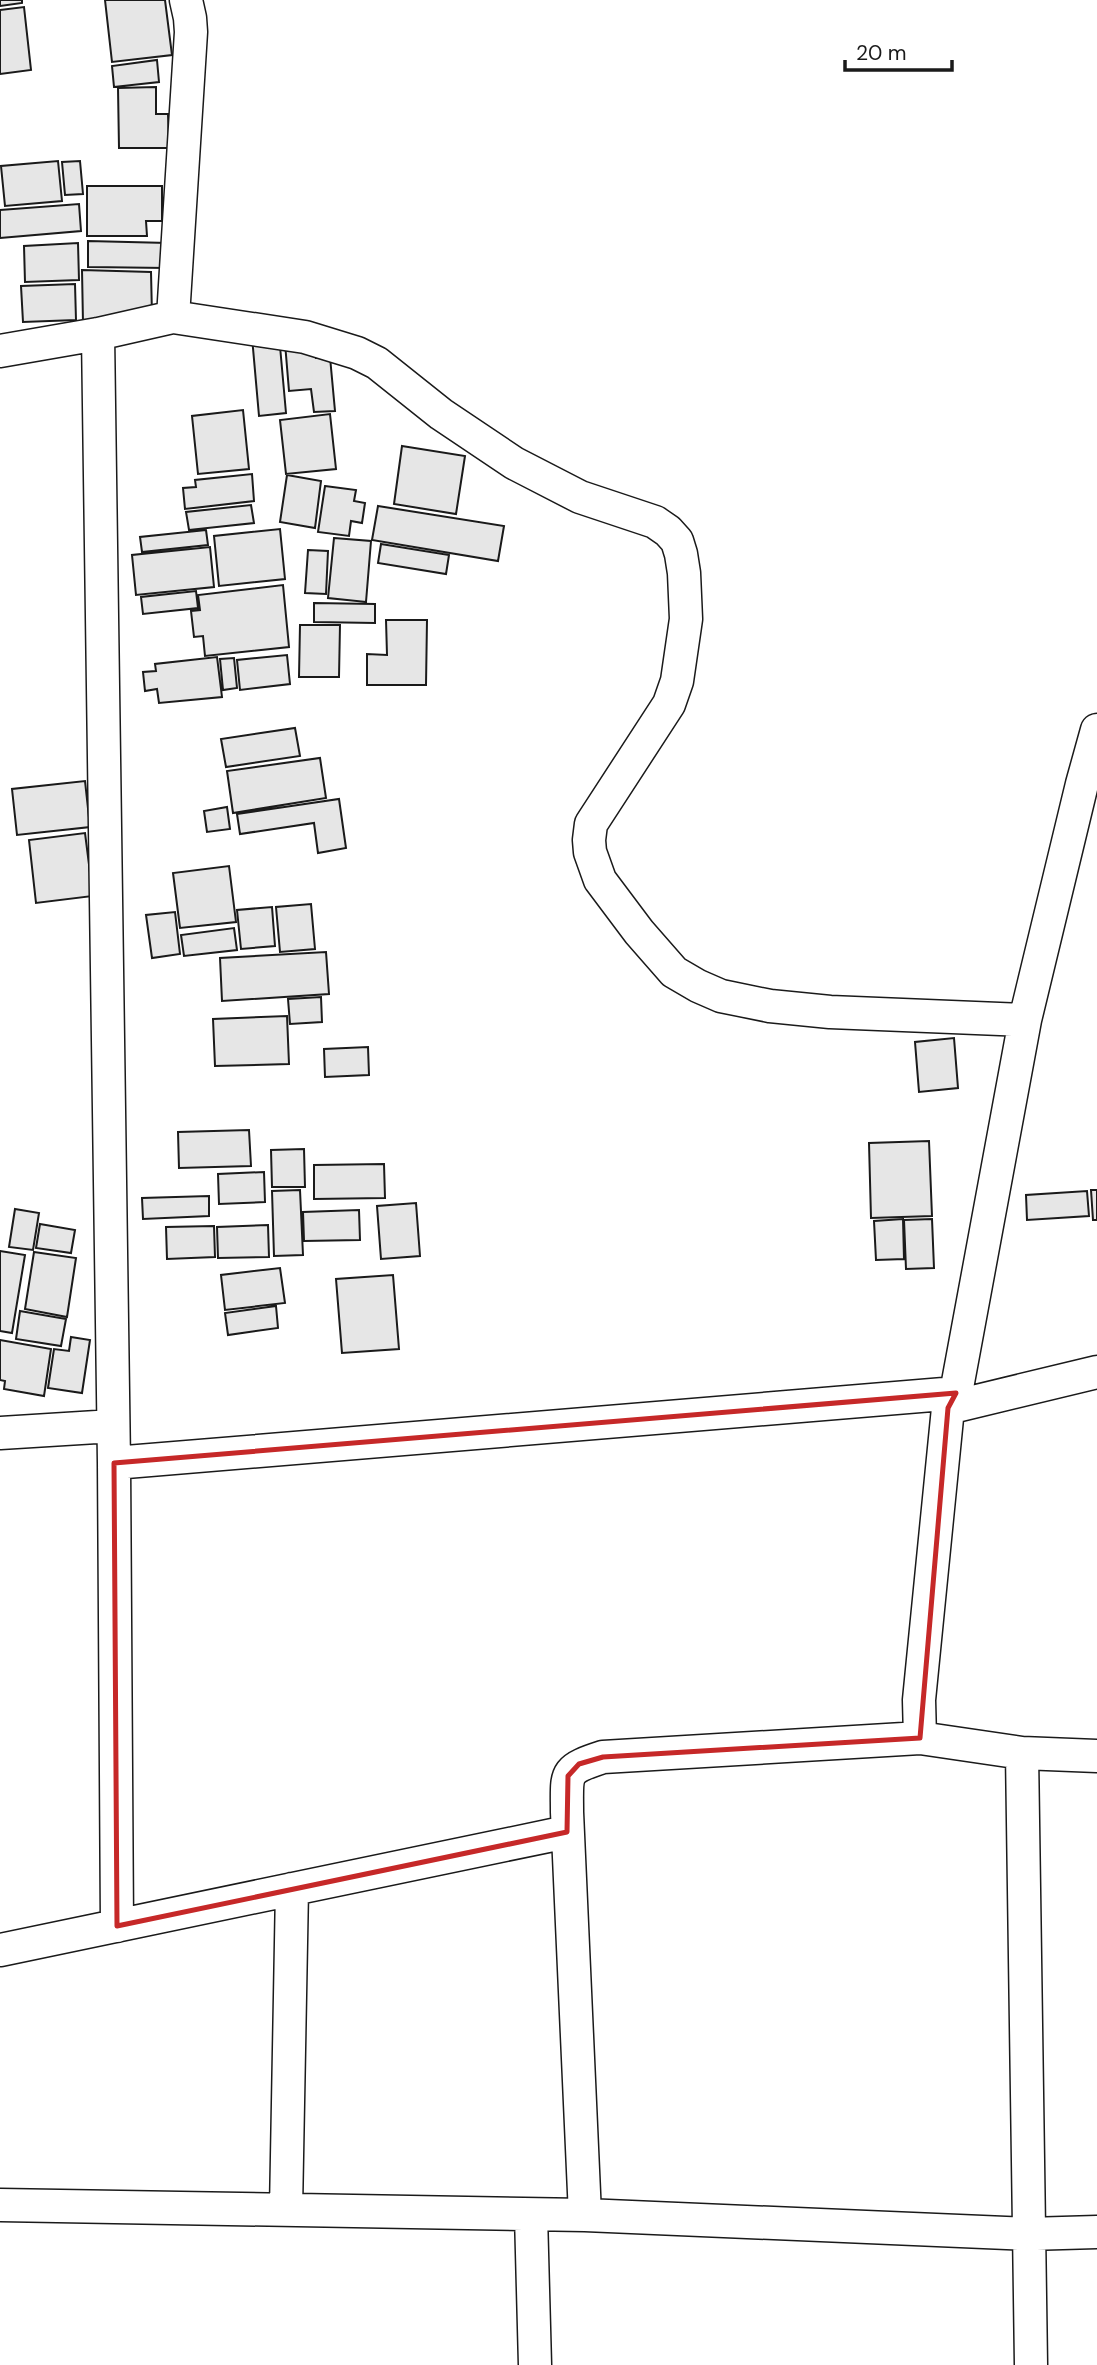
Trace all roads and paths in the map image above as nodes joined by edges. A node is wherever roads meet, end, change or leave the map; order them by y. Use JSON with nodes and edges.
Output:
{"nodes":[{"id":1,"x":186,"y":0,"type":"edge"},
{"id":2,"x":173,"y":317,"type":"junction"},
{"id":3,"x":98,"y":334,"type":"junction"},
{"id":4,"x":0,"y":351,"type":"edge"},
{"id":5,"x":1097,"y":730,"type":"edge"},
{"id":6,"x":1025,"y":1020,"type":"junction"},
{"id":7,"x":1097,"y":1372,"type":"edge"},
{"id":8,"x":952,"y":1401,"type":"junction"},
{"id":9,"x":113,"y":1426,"type":"junction"},
{"id":10,"x":0,"y":1433,"type":"edge"},
{"id":11,"x":114,"y":1463,"type":"junction"},
{"id":12,"x":920,"y":1738,"type":"junction"},
{"id":13,"x":1022,"y":1753,"type":"junction"},
{"id":14,"x":1097,"y":1756,"type":"edge"},
{"id":15,"x":567,"y":1832,"type":"junction"},
{"id":16,"x":292,"y":1889,"type":"junction"},
{"id":17,"x":117,"y":1926,"type":"junction"},
{"id":18,"x":0,"y":1950,"type":"edge"},
{"id":19,"x":0,"y":2205,"type":"edge"},
{"id":20,"x":286,"y":2210,"type":"junction"},
{"id":21,"x":531,"y":2215,"type":"junction"},
{"id":22,"x":585,"y":2215,"type":"junction"},
{"id":23,"x":1097,"y":2232,"type":"edge"},
{"id":24,"x":1028,"y":2234,"type":"junction"},
{"id":25,"x":535,"y":2365,"type":"edge"},
{"id":26,"x":1031,"y":2365,"type":"edge"}],
"edges":[{"from":1,"to":2,"type":"street"},
{"from":2,"to":3,"type":"street"},
{"from":2,"to":6,"type":"street"},
{"from":3,"to":4,"type":"street"},
{"from":3,"to":9,"type":"street"},
{"from":5,"to":6,"type":"street"},
{"from":6,"to":8,"type":"street"},
{"from":7,"to":8,"type":"street"},
{"from":8,"to":11,"type":"street"},
{"from":8,"to":12,"type":"street"},
{"from":9,"to":10,"type":"street"},
{"from":9,"to":11,"type":"street"},
{"from":11,"to":17,"type":"street"},
{"from":12,"to":13,"type":"street"},
{"from":12,"to":15,"type":"street"},
{"from":13,"to":14,"type":"street"},
{"from":13,"to":24,"type":"street"},
{"from":15,"to":16,"type":"street"},
{"from":15,"to":22,"type":"street"},
{"from":16,"to":17,"type":"street"},
{"from":16,"to":20,"type":"street"},
{"from":17,"to":18,"type":"street"},
{"from":19,"to":20,"type":"street"},
{"from":20,"to":21,"type":"street"},
{"from":21,"to":22,"type":"street"},
{"from":21,"to":25,"type":"street"},
{"from":22,"to":24,"type":"street"},
{"from":23,"to":24,"type":"street"},
{"from":24,"to":26,"type":"street"}]}
